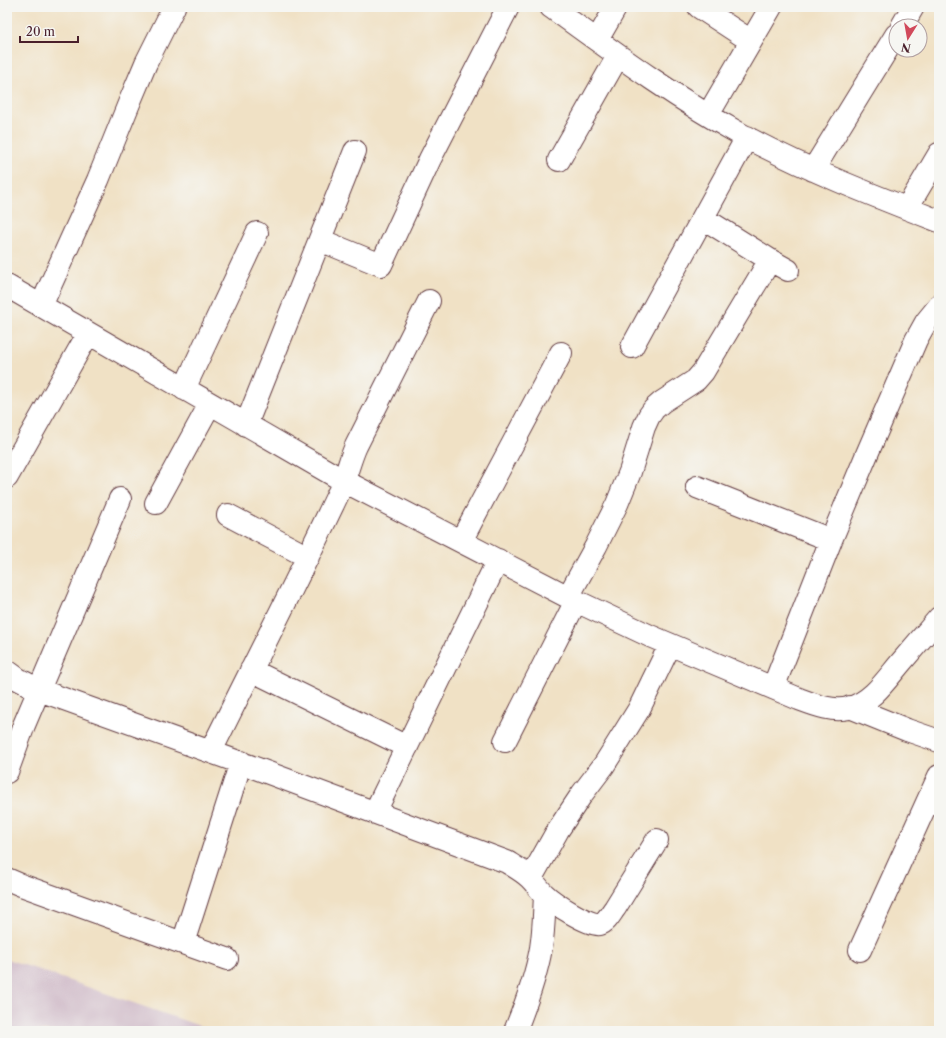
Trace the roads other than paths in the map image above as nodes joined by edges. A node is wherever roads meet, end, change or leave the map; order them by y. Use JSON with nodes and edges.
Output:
{"nodes":[{"id":1,"x":174,"y":7,"type":"edge"},
{"id":2,"x":508,"y":7,"type":"edge"},
{"id":3,"x":551,"y":7,"type":"edge"},
{"id":4,"x":616,"y":7,"type":"edge"},
{"id":5,"x":699,"y":7,"type":"edge"},
{"id":6,"x":770,"y":7,"type":"edge"},
{"id":7,"x":913,"y":7,"type":"edge"},
{"id":8,"x":907,"y":18,"type":"edge"},
{"id":9,"x":596,"y":40,"type":"junction"},
{"id":10,"x":751,"y":41,"type":"junction"},
{"id":11,"x":888,"y":48,"type":"edge"},
{"id":12,"x":618,"y":56,"type":"junction"},
{"id":13,"x":708,"y":114,"type":"junction"},
{"id":14,"x":747,"y":137,"type":"junction"},
{"id":15,"x":355,"y":151,"type":"dead end"},
{"id":16,"x":939,"y":154,"type":"edge"},
{"id":17,"x":559,"y":160,"type":"dead end"},
{"id":18,"x":813,"y":170,"type":"junction"},
{"id":19,"x":907,"y":208,"type":"junction"},
{"id":20,"x":703,"y":218,"type":"junction"},
{"id":21,"x":939,"y":221,"type":"edge"},
{"id":22,"x":257,"y":233,"type":"dead end"},
{"id":23,"x":320,"y":240,"type":"junction"},
{"id":24,"x":770,"y":260,"type":"junction"},
{"id":25,"x":788,"y":270,"type":"dead end"},
{"id":26,"x":7,"y":286,"type":"edge"},
{"id":27,"x":429,"y":301,"type":"dead end"},
{"id":28,"x":41,"y":306,"type":"junction"},
{"id":29,"x":939,"y":306,"type":"edge"},
{"id":30,"x":88,"y":334,"type":"junction"},
{"id":31,"x":632,"y":347,"type":"dead end"},
{"id":32,"x":561,"y":353,"type":"dead end"},
{"id":33,"x":184,"y":389,"type":"junction"},
{"id":34,"x":210,"y":404,"type":"junction"},
{"id":35,"x":246,"y":425,"type":"junction"},
{"id":36,"x":7,"y":478,"type":"edge"},
{"id":37,"x":344,"y":481,"type":"junction"},
{"id":38,"x":697,"y":487,"type":"dead end"},
{"id":39,"x":120,"y":499,"type":"dead end"},
{"id":40,"x":156,"y":503,"type":"dead end"},
{"id":41,"x":228,"y":515,"type":"dead end"},
{"id":42,"x":831,"y":540,"type":"junction"},
{"id":43,"x":461,"y":541,"type":"junction"},
{"id":44,"x":308,"y":557,"type":"junction"},
{"id":45,"x":498,"y":560,"type":"junction"},
{"id":46,"x":572,"y":599,"type":"junction"},
{"id":47,"x":939,"y":618,"type":"edge"},
{"id":48,"x":670,"y":645,"type":"junction"},
{"id":49,"x":251,"y":670,"type":"junction"},
{"id":50,"x":7,"y":671,"type":"edge"},
{"id":51,"x":773,"y":688,"type":"junction"},
{"id":52,"x":39,"y":690,"type":"junction"},
{"id":53,"x":850,"y":708,"type":"junction"},
{"id":54,"x":506,"y":741,"type":"dead end"},
{"id":55,"x":939,"y":741,"type":"edge"},
{"id":56,"x":407,"y":747,"type":"junction"},
{"id":57,"x":210,"y":751,"type":"junction"},
{"id":58,"x":241,"y":762,"type":"junction"},
{"id":59,"x":7,"y":772,"type":"edge"},
{"id":60,"x":939,"y":776,"type":"edge"},
{"id":61,"x":375,"y":812,"type":"junction"},
{"id":62,"x":657,"y":840,"type":"dead end"},
{"id":63,"x":531,"y":878,"type":"junction"},
{"id":64,"x":7,"y":879,"type":"edge"},
{"id":65,"x":545,"y":895,"type":"junction"},
{"id":66,"x":183,"y":943,"type":"junction"},
{"id":67,"x":860,"y":950,"type":"dead end"},
{"id":68,"x":228,"y":959,"type":"dead end"},
{"id":69,"x":515,"y":1031,"type":"edge"}],
"edges":[{"from":1,"to":28,"type":"street"},
{"from":2,"to":23,"type":"street"},
{"from":3,"to":9,"type":"street"},
{"from":4,"to":9,"type":"street"},
{"from":5,"to":10,"type":"street"},
{"from":6,"to":10,"type":"street"},
{"from":7,"to":8,"type":"street"},
{"from":9,"to":12,"type":"street"},
{"from":10,"to":13,"type":"street"},
{"from":11,"to":18,"type":"street"},
{"from":12,"to":13,"type":"street"},
{"from":12,"to":17,"type":"street"},
{"from":13,"to":14,"type":"street"},
{"from":14,"to":18,"type":"street"},
{"from":14,"to":20,"type":"street"},
{"from":15,"to":23,"type":"street"},
{"from":16,"to":19,"type":"street"},
{"from":18,"to":19,"type":"street"},
{"from":19,"to":21,"type":"street"},
{"from":20,"to":24,"type":"street"},
{"from":20,"to":31,"type":"street"},
{"from":22,"to":33,"type":"street"},
{"from":23,"to":35,"type":"street"},
{"from":24,"to":25,"type":"street"},
{"from":24,"to":46,"type":"street"},
{"from":26,"to":28,"type":"street"},
{"from":27,"to":37,"type":"street"},
{"from":28,"to":30,"type":"street"},
{"from":29,"to":42,"type":"street"},
{"from":30,"to":33,"type":"street"},
{"from":30,"to":36,"type":"street"},
{"from":32,"to":43,"type":"street"},
{"from":33,"to":34,"type":"street"},
{"from":34,"to":35,"type":"street"},
{"from":34,"to":40,"type":"street"},
{"from":35,"to":37,"type":"street"},
{"from":37,"to":43,"type":"street"},
{"from":37,"to":44,"type":"street"},
{"from":38,"to":42,"type":"street"},
{"from":39,"to":52,"type":"street"},
{"from":41,"to":44,"type":"street"},
{"from":42,"to":51,"type":"street"},
{"from":43,"to":45,"type":"street"},
{"from":44,"to":49,"type":"street"},
{"from":45,"to":46,"type":"street"},
{"from":45,"to":56,"type":"street"},
{"from":46,"to":48,"type":"street"},
{"from":46,"to":54,"type":"street"},
{"from":47,"to":53,"type":"street"},
{"from":48,"to":51,"type":"street"},
{"from":48,"to":63,"type":"street"},
{"from":49,"to":56,"type":"street"},
{"from":49,"to":57,"type":"street"},
{"from":50,"to":52,"type":"street"},
{"from":51,"to":53,"type":"street"},
{"from":52,"to":57,"type":"street"},
{"from":52,"to":59,"type":"street"},
{"from":53,"to":55,"type":"street"},
{"from":56,"to":61,"type":"street"},
{"from":57,"to":58,"type":"street"},
{"from":58,"to":61,"type":"street"},
{"from":58,"to":66,"type":"street"},
{"from":60,"to":67,"type":"street"},
{"from":61,"to":63,"type":"street"},
{"from":62,"to":65,"type":"street"},
{"from":63,"to":65,"type":"street"},
{"from":64,"to":66,"type":"street"},
{"from":65,"to":69,"type":"street"},
{"from":66,"to":68,"type":"street"}]}
